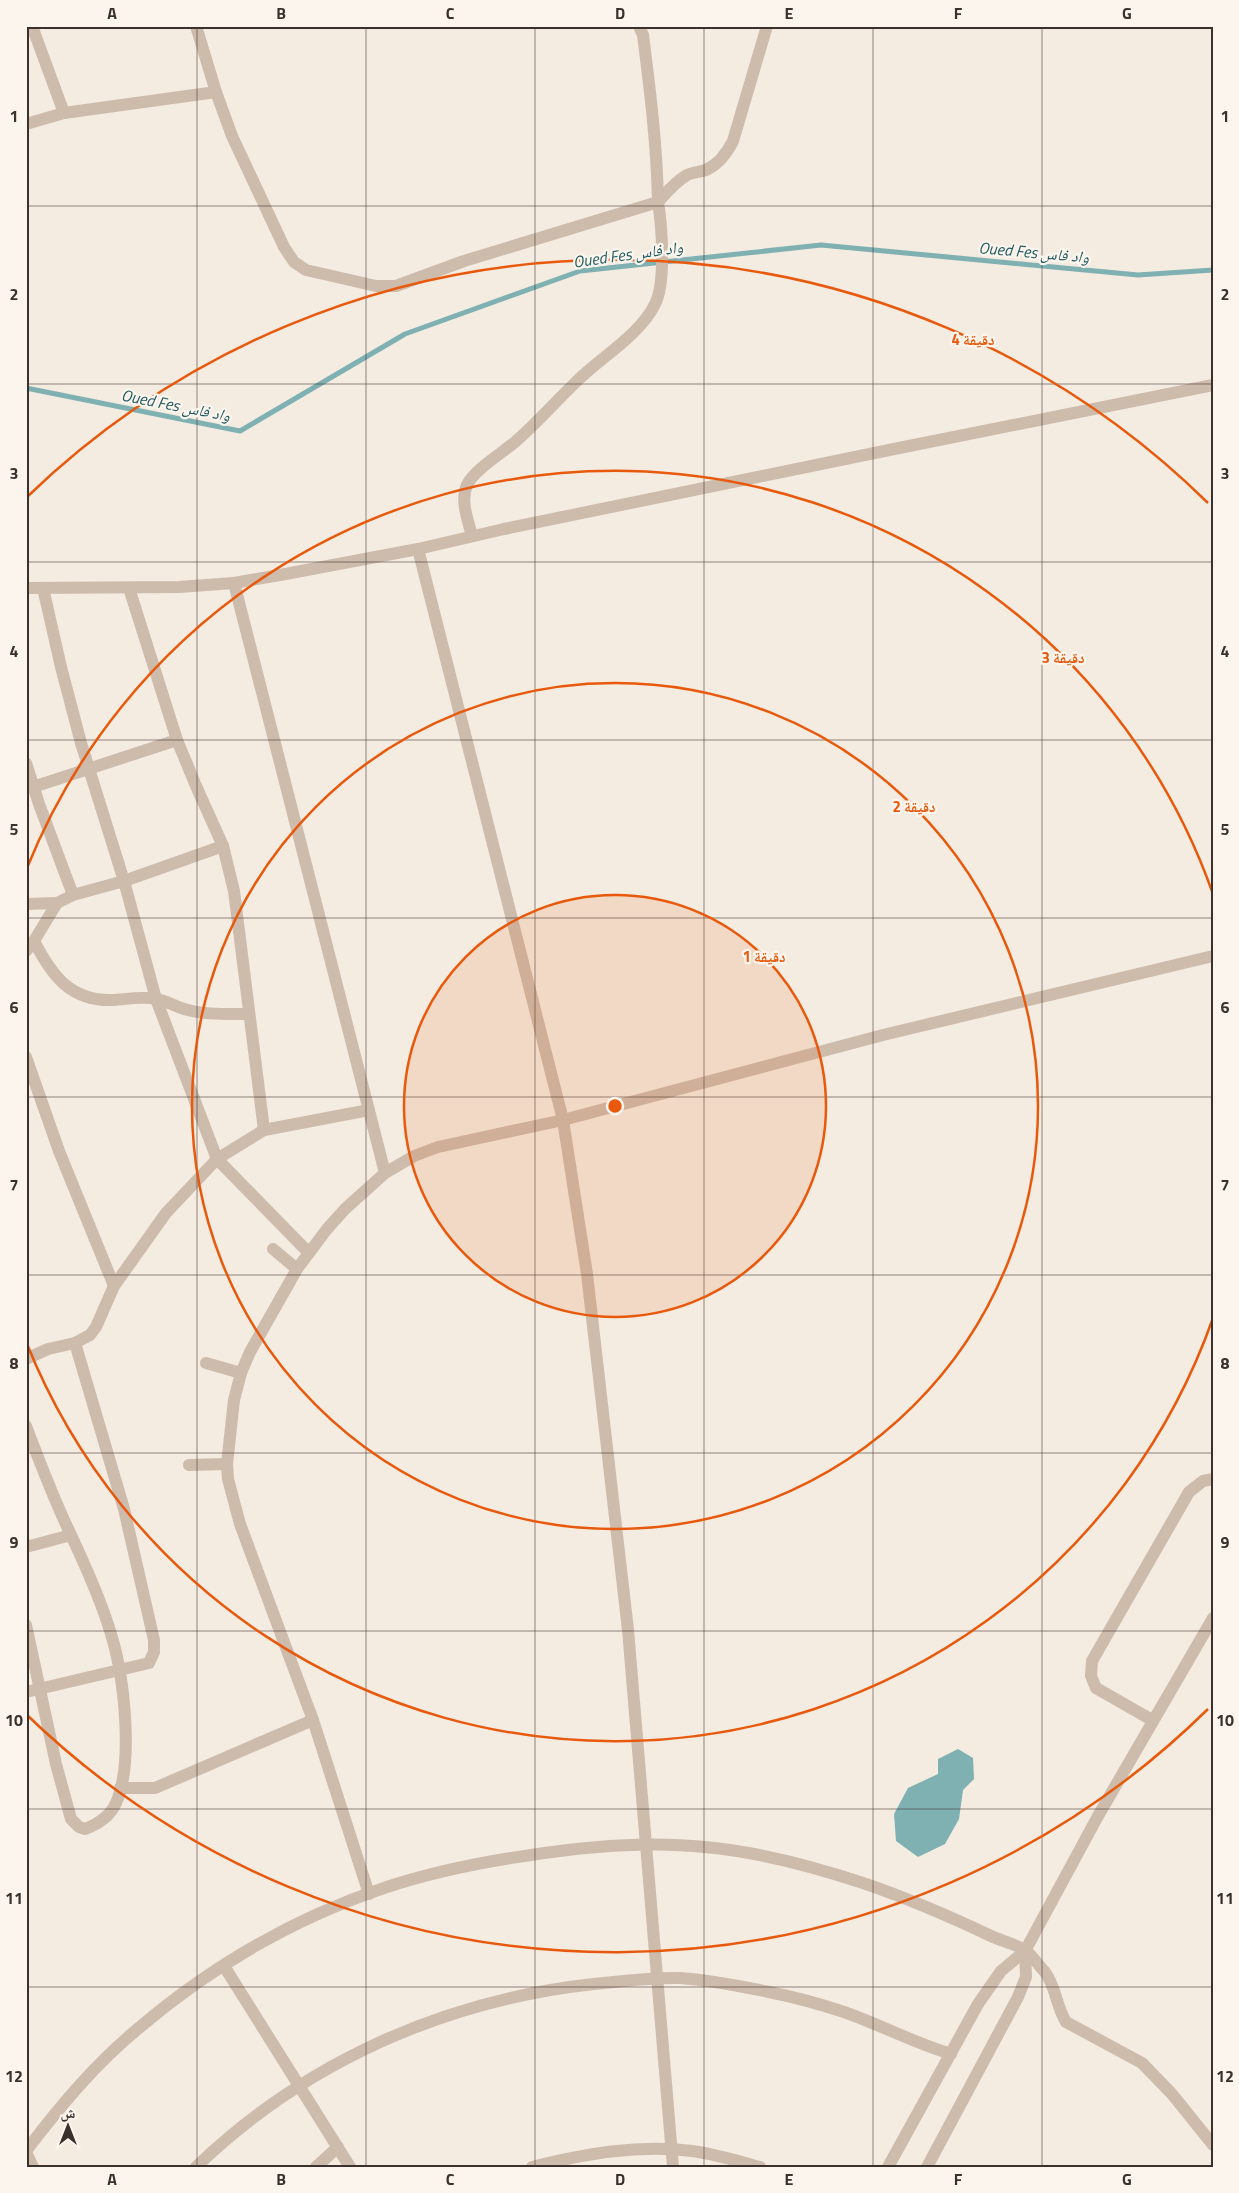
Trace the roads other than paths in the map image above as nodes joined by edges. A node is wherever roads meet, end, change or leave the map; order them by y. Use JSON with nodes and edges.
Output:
{"nodes":[{"id":1,"x":32,"y":26,"type":"edge"},
{"id":2,"x":196,"y":26,"type":"edge"},
{"id":3,"x":639,"y":26,"type":"edge"},
{"id":4,"x":767,"y":26,"type":"edge"},
{"id":5,"x":216,"y":92,"type":"junction"},
{"id":6,"x":64,"y":113,"type":"junction"},
{"id":7,"x":26,"y":124,"type":"edge"},
{"id":8,"x":658,"y":202,"type":"junction"},
{"id":9,"x":1213,"y":385,"type":"edge"},
{"id":10,"x":472,"y":536,"type":"junction"},
{"id":11,"x":418,"y":549,"type":"junction"},
{"id":12,"x":234,"y":583,"type":"junction"},
{"id":13,"x":26,"y":588,"type":"edge"},
{"id":14,"x":44,"y":588,"type":"junction"},
{"id":15,"x":129,"y":588,"type":"junction"},
{"id":16,"x":177,"y":740,"type":"junction"},
{"id":17,"x":26,"y":763,"type":"edge"},
{"id":18,"x":89,"y":770,"type":"junction"},
{"id":19,"x":33,"y":787,"type":"junction"},
{"id":20,"x":223,"y":846,"type":"junction"},
{"id":21,"x":124,"y":881,"type":"junction"},
{"id":22,"x":72,"y":895,"type":"junction"},
{"id":23,"x":57,"y":903,"type":"junction"},
{"id":24,"x":26,"y":904,"type":"edge"},
{"id":25,"x":30,"y":946,"type":"edge"},
{"id":26,"x":1213,"y":956,"type":"edge"},
{"id":27,"x":156,"y":999,"type":"junction"},
{"id":28,"x":249,"y":1014,"type":"junction"},
{"id":29,"x":26,"y":1057,"type":"edge"},
{"id":30,"x":369,"y":1110,"type":"junction"},
{"id":31,"x":563,"y":1120,"type":"junction"},
{"id":32,"x":264,"y":1130,"type":"junction"},
{"id":33,"x":217,"y":1158,"type":"junction"},
{"id":34,"x":385,"y":1173,"type":"junction"},
{"id":35,"x":274,"y":1249,"type":"dead end"},
{"id":36,"x":309,"y":1253,"type":"junction"},
{"id":37,"x":297,"y":1269,"type":"junction"},
{"id":38,"x":114,"y":1286,"type":"junction"},
{"id":39,"x":74,"y":1343,"type":"junction"},
{"id":40,"x":26,"y":1359,"type":"edge"},
{"id":41,"x":206,"y":1363,"type":"dead end"},
{"id":42,"x":241,"y":1373,"type":"junction"},
{"id":43,"x":26,"y":1426,"type":"edge"},
{"id":44,"x":227,"y":1464,"type":"junction"},
{"id":45,"x":189,"y":1465,"type":"dead end"},
{"id":46,"x":1213,"y":1480,"type":"edge"},
{"id":47,"x":71,"y":1535,"type":"junction"},
{"id":48,"x":26,"y":1547,"type":"edge"},
{"id":49,"x":1213,"y":1618,"type":"edge"},
{"id":50,"x":26,"y":1625,"type":"edge"},
{"id":51,"x":119,"y":1671,"type":"junction"},
{"id":52,"x":41,"y":1688,"type":"junction"},
{"id":53,"x":26,"y":1692,"type":"edge"},
{"id":54,"x":314,"y":1720,"type":"junction"},
{"id":55,"x":1152,"y":1720,"type":"junction"},
{"id":56,"x":120,"y":1788,"type":"junction"},
{"id":57,"x":647,"y":1846,"type":"junction"},
{"id":58,"x":369,"y":1894,"type":"junction"},
{"id":59,"x":1025,"y":1950,"type":"junction"},
{"id":60,"x":224,"y":1966,"type":"junction"},
{"id":61,"x":656,"y":1979,"type":"junction"},
{"id":62,"x":951,"y":2054,"type":"junction"},
{"id":63,"x":299,"y":2085,"type":"junction"},
{"id":64,"x":1213,"y":2145,"type":"edge"},
{"id":65,"x":338,"y":2147,"type":"junction"},
{"id":66,"x":672,"y":2149,"type":"junction"},
{"id":67,"x":26,"y":2152,"type":"edge"},
{"id":68,"x":33,"y":2167,"type":"edge"},
{"id":69,"x":196,"y":2167,"type":"edge"},
{"id":70,"x":316,"y":2167,"type":"edge"},
{"id":71,"x":350,"y":2167,"type":"edge"},
{"id":72,"x":532,"y":2167,"type":"edge"},
{"id":73,"x":673,"y":2167,"type":"edge"},
{"id":74,"x":760,"y":2167,"type":"edge"},
{"id":75,"x":888,"y":2167,"type":"edge"},
{"id":76,"x":927,"y":2167,"type":"edge"}],
"edges":[{"from":1,"to":6,"type":"street"},
{"from":2,"to":5,"type":"street"},
{"from":3,"to":8,"type":"street"},
{"from":4,"to":8,"type":"street"},
{"from":5,"to":6,"type":"street"},
{"from":5,"to":8,"type":"street"},
{"from":6,"to":7,"type":"street"},
{"from":8,"to":10,"type":"street"},
{"from":9,"to":10,"type":"street"},
{"from":10,"to":11,"type":"street"},
{"from":11,"to":12,"type":"street"},
{"from":11,"to":31,"type":"street"},
{"from":12,"to":15,"type":"street"},
{"from":12,"to":30,"type":"street"},
{"from":13,"to":14,"type":"street"},
{"from":14,"to":15,"type":"street"},
{"from":14,"to":18,"type":"street"},
{"from":15,"to":16,"type":"street"},
{"from":16,"to":18,"type":"street"},
{"from":16,"to":20,"type":"street"},
{"from":17,"to":19,"type":"street"},
{"from":18,"to":19,"type":"street"},
{"from":18,"to":21,"type":"street"},
{"from":19,"to":22,"type":"street"},
{"from":20,"to":21,"type":"street"},
{"from":20,"to":28,"type":"street"},
{"from":21,"to":22,"type":"street"},
{"from":21,"to":27,"type":"street"},
{"from":22,"to":23,"type":"street"},
{"from":23,"to":24,"type":"street"},
{"from":23,"to":25,"type":"street"},
{"from":25,"to":27,"type":"street"},
{"from":26,"to":31,"type":"street"},
{"from":27,"to":28,"type":"street"},
{"from":27,"to":33,"type":"street"},
{"from":28,"to":32,"type":"street"},
{"from":29,"to":38,"type":"street"},
{"from":30,"to":32,"type":"street"},
{"from":30,"to":34,"type":"street"},
{"from":31,"to":34,"type":"street"},
{"from":31,"to":57,"type":"street"},
{"from":32,"to":33,"type":"street"},
{"from":33,"to":36,"type":"street"},
{"from":33,"to":38,"type":"street"},
{"from":34,"to":36,"type":"street"},
{"from":35,"to":37,"type":"street"},
{"from":36,"to":37,"type":"street"},
{"from":37,"to":42,"type":"street"},
{"from":38,"to":39,"type":"street"},
{"from":39,"to":40,"type":"street"},
{"from":39,"to":51,"type":"street"},
{"from":41,"to":42,"type":"street"},
{"from":42,"to":44,"type":"street"},
{"from":43,"to":47,"type":"street"},
{"from":44,"to":45,"type":"street"},
{"from":44,"to":54,"type":"street"},
{"from":46,"to":55,"type":"street"},
{"from":47,"to":48,"type":"street"},
{"from":47,"to":51,"type":"street"},
{"from":49,"to":55,"type":"street"},
{"from":50,"to":52,"type":"street"},
{"from":51,"to":52,"type":"street"},
{"from":51,"to":56,"type":"street"},
{"from":52,"to":53,"type":"street"},
{"from":52,"to":56,"type":"street"},
{"from":54,"to":56,"type":"street"},
{"from":54,"to":58,"type":"street"},
{"from":55,"to":59,"type":"street"},
{"from":57,"to":58,"type":"street"},
{"from":57,"to":59,"type":"street"},
{"from":57,"to":61,"type":"street"},
{"from":58,"to":60,"type":"street"},
{"from":59,"to":62,"type":"street"},
{"from":59,"to":64,"type":"street"},
{"from":59,"to":76,"type":"street"},
{"from":60,"to":63,"type":"street"},
{"from":60,"to":67,"type":"street"},
{"from":61,"to":62,"type":"street"},
{"from":61,"to":63,"type":"street"},
{"from":61,"to":66,"type":"street"},
{"from":62,"to":75,"type":"street"},
{"from":63,"to":65,"type":"street"},
{"from":63,"to":69,"type":"street"},
{"from":65,"to":70,"type":"street"},
{"from":65,"to":71,"type":"street"},
{"from":66,"to":72,"type":"street"},
{"from":66,"to":73,"type":"street"},
{"from":66,"to":74,"type":"street"},
{"from":67,"to":68,"type":"street"}]}
